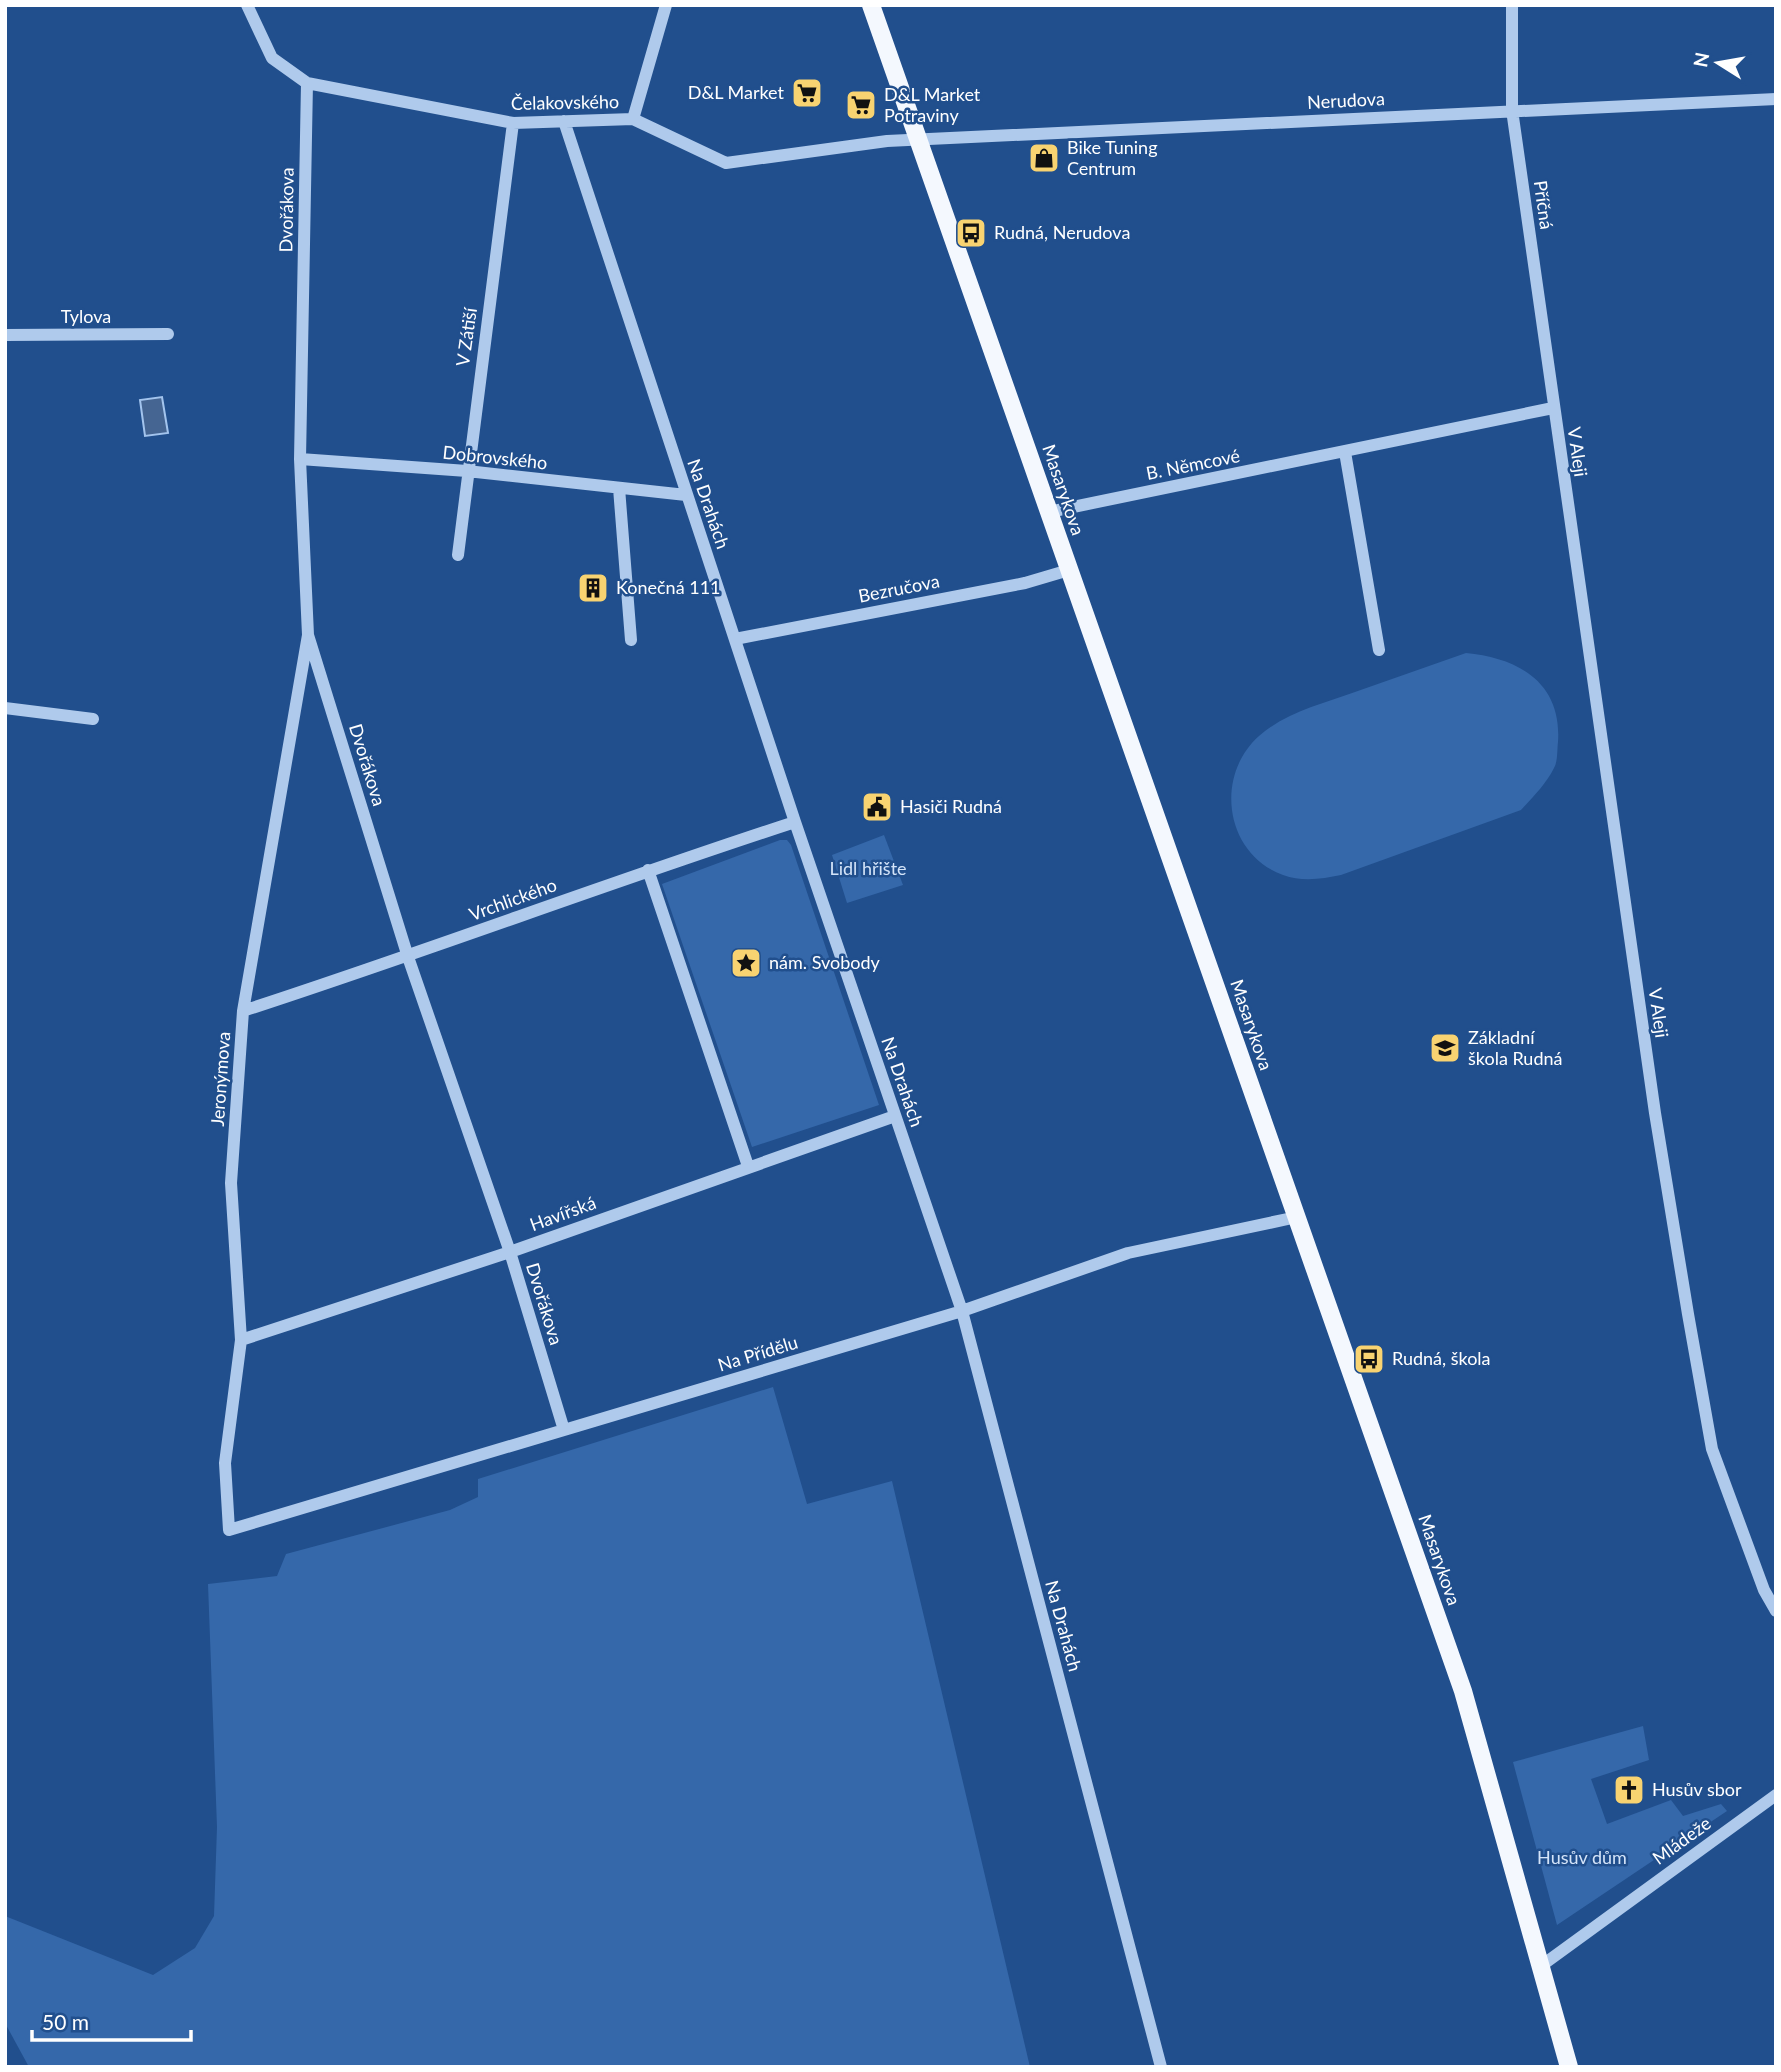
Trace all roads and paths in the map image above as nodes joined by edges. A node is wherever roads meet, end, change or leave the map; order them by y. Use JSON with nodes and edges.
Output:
{"nodes":[{"id":1,"x":247,"y":5,"type":"edge"},
{"id":2,"x":666,"y":5,"type":"edge"},
{"id":3,"x":871,"y":5,"type":"edge"},
{"id":4,"x":1511,"y":5,"type":"edge"},
{"id":5,"x":307,"y":83,"type":"junction"},
{"id":6,"x":1776,"y":99,"type":"edge"},
{"id":7,"x":1512,"y":110,"type":"junction"},
{"id":8,"x":633,"y":119,"type":"junction"},
{"id":9,"x":564,"y":121,"type":"junction"},
{"id":10,"x":513,"y":123,"type":"junction"},
{"id":11,"x":918,"y":141,"type":"junction"},
{"id":12,"x":168,"y":334,"type":"dead end"},
{"id":13,"x":5,"y":335,"type":"edge"},
{"id":14,"x":1553,"y":408,"type":"junction"},
{"id":15,"x":1345,"y":453,"type":"junction"},
{"id":16,"x":300,"y":459,"type":"junction"},
{"id":17,"x":467,"y":471,"type":"junction"},
{"id":18,"x":619,"y":488,"type":"junction"},
{"id":19,"x":686,"y":495,"type":"junction"},
{"id":20,"x":1049,"y":512,"type":"junction"},
{"id":21,"x":458,"y":555,"type":"dead end"},
{"id":22,"x":1069,"y":570,"type":"junction"},
{"id":23,"x":308,"y":635,"type":"junction"},
{"id":24,"x":735,"y":639,"type":"junction"},
{"id":25,"x":631,"y":640,"type":"dead end"},
{"id":26,"x":1379,"y":650,"type":"dead end"},
{"id":27,"x":5,"y":708,"type":"edge"},
{"id":28,"x":93,"y":719,"type":"dead end"},
{"id":29,"x":795,"y":822,"type":"junction"},
{"id":30,"x":648,"y":870,"type":"junction"},
{"id":31,"x":408,"y":957,"type":"junction"},
{"id":32,"x":243,"y":1011,"type":"junction"},
{"id":33,"x":895,"y":1116,"type":"junction"},
{"id":34,"x":748,"y":1166,"type":"junction"},
{"id":35,"x":1297,"y":1217,"type":"junction"},
{"id":36,"x":509,"y":1252,"type":"junction"},
{"id":37,"x":962,"y":1311,"type":"junction"},
{"id":38,"x":241,"y":1340,"type":"junction"},
{"id":39,"x":564,"y":1430,"type":"junction"},
{"id":40,"x":229,"y":1530,"type":"joint"},
{"id":41,"x":1776,"y":1611,"type":"edge"},
{"id":42,"x":1776,"y":1795,"type":"edge"},
{"id":43,"x":1541,"y":1966,"type":"junction"},
{"id":44,"x":1161,"y":2067,"type":"edge"},
{"id":45,"x":1569,"y":2067,"type":"edge"}],
"edges":[{"from":1,"to":5,"type":"street","name":"Čelakovského"},
{"from":2,"to":8,"type":"street"},
{"from":3,"to":11,"type":"main road","name":"Masarykova"},
{"from":4,"to":7,"type":"street","name":"Příčná"},
{"from":5,"to":10,"type":"street","name":"Čelakovského"},
{"from":5,"to":16,"type":"street","name":"Dvořákova"},
{"from":6,"to":7,"type":"street","name":"Nerudova"},
{"from":7,"to":11,"type":"street","name":"Nerudova"},
{"from":7,"to":14,"type":"street","name":"Příčná"},
{"from":8,"to":9,"type":"street","name":"Čelakovského"},
{"from":8,"to":11,"type":"street","name":"Čelakovského"},
{"from":9,"to":10,"type":"street","name":"Čelakovského"},
{"from":9,"to":19,"type":"street","name":"Na Drahách"},
{"from":10,"to":17,"type":"street","name":"V Zátiší"},
{"from":11,"to":20,"type":"main road","name":"Masarykova"},
{"from":12,"to":13,"type":"street","name":"Tylova"},
{"from":14,"to":15,"type":"street","name":"B. Němcové"},
{"from":14,"to":41,"type":"street","name":"V Aleji"},
{"from":15,"to":20,"type":"street","name":"B. Němcové"},
{"from":15,"to":26,"type":"street"},
{"from":16,"to":17,"type":"street","name":"Dobrovského"},
{"from":16,"to":23,"type":"street","name":"Dvořákova"},
{"from":17,"to":18,"type":"street","name":"Dobrovského"},
{"from":17,"to":21,"type":"street","name":"V Zátiší"},
{"from":18,"to":19,"type":"street","name":"Dobrovského"},
{"from":18,"to":25,"type":"street"},
{"from":19,"to":24,"type":"street","name":"Na Drahách"},
{"from":20,"to":22,"type":"main road","name":"Masarykova"},
{"from":22,"to":24,"type":"street","name":"Bezručova"},
{"from":22,"to":35,"type":"main road","name":"Masarykova"},
{"from":23,"to":31,"type":"street","name":"Dvořákova"},
{"from":23,"to":32,"type":"street","name":"Jeronýmova"},
{"from":24,"to":29,"type":"street","name":"Na Drahách"},
{"from":27,"to":28,"type":"street"},
{"from":29,"to":30,"type":"street","name":"Vrchlického"},
{"from":29,"to":33,"type":"street","name":"Na Drahách"},
{"from":30,"to":31,"type":"street","name":"Vrchlického"},
{"from":30,"to":34,"type":"street"},
{"from":31,"to":32,"type":"street","name":"Vrchlického"},
{"from":31,"to":36,"type":"street","name":"Dvořákova"},
{"from":32,"to":38,"type":"street","name":"Jeronýmova"},
{"from":33,"to":34,"type":"street","name":"Havířská"},
{"from":33,"to":37,"type":"street","name":"Na Drahách"},
{"from":34,"to":36,"type":"street","name":"Havířská"},
{"from":35,"to":37,"type":"street","name":"Na Přídělu"},
{"from":35,"to":43,"type":"main road","name":"Masarykova"},
{"from":36,"to":38,"type":"street","name":"Havířská"},
{"from":36,"to":39,"type":"street","name":"Dvořákova"},
{"from":37,"to":39,"type":"street","name":"Na Přídělu"},
{"from":37,"to":44,"type":"street","name":"Na Drahách"},
{"from":38,"to":40,"type":"street","name":"Jeronýmova"},
{"from":39,"to":40,"type":"street","name":"Na Přídělu"},
{"from":42,"to":43,"type":"street","name":"Mládeže"},
{"from":43,"to":45,"type":"main road","name":"Masarykova"}]}
